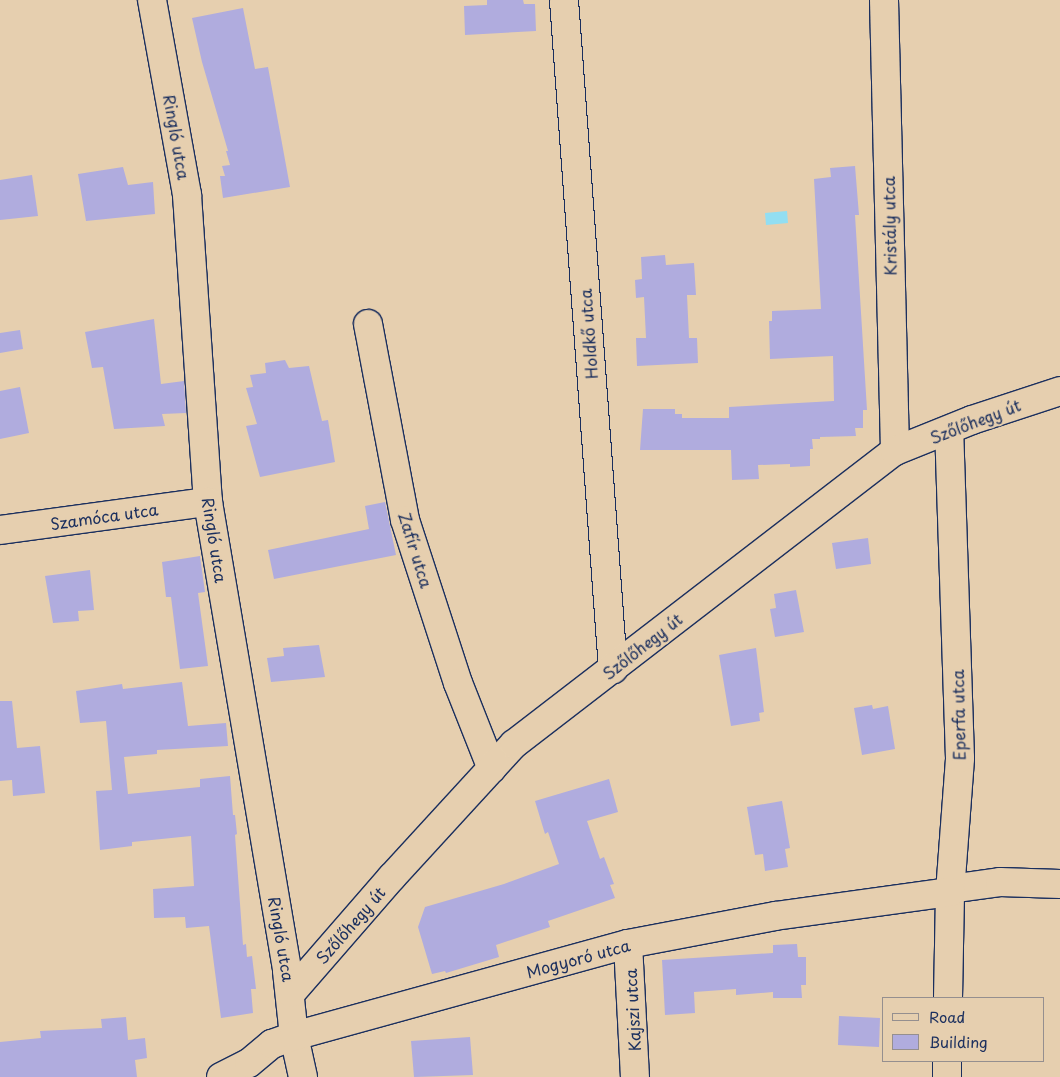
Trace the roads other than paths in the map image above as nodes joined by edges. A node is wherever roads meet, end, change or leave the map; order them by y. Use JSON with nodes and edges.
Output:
{"nodes":[{"id":1,"x":152,"y":0,"type":"edge"},
{"id":2,"x":564,"y":0,"type":"edge"},
{"id":3,"x":884,"y":0,"type":"edge"},
{"id":4,"x":368,"y":324,"type":"dead end"},
{"id":5,"x":1060,"y":391,"type":"edge"},
{"id":6,"x":949,"y":431,"type":"junction"},
{"id":7,"x":895,"y":452,"type":"junction"},
{"id":8,"x":208,"y":502,"type":"junction"},
{"id":9,"x":0,"y":530,"type":"edge"},
{"id":10,"x":613,"y":669,"type":"junction"},
{"id":11,"x":492,"y":769,"type":"junction"},
{"id":12,"x":1060,"y":884,"type":"edge"},
{"id":13,"x":950,"y":891,"type":"junction"},
{"id":14,"x":628,"y":944,"type":"junction"},
{"id":15,"x":291,"y":993,"type":"junction"},
{"id":16,"x":948,"y":997,"type":"edge"},
{"id":17,"x":294,"y":1036,"type":"junction"},
{"id":18,"x":947,"y":1062,"type":"edge"},
{"id":19,"x":221,"y":1077,"type":"edge"},
{"id":20,"x":303,"y":1077,"type":"edge"},
{"id":21,"x":636,"y":1077,"type":"edge"},
{"id":22,"x":947,"y":1077,"type":"edge"}],
"edges":[{"from":1,"to":8,"type":"street","name":"Ringló utca"},
{"from":2,"to":10,"type":"street","name":"Holdkő utca"},
{"from":3,"to":7,"type":"street","name":"Kristály utca"},
{"from":4,"to":11,"type":"street","name":"Zafír utca"},
{"from":5,"to":6,"type":"street","name":"Szőlőhegy út"},
{"from":6,"to":7,"type":"street","name":"Szőlőhegy út"},
{"from":6,"to":13,"type":"street","name":"Eperfa utca"},
{"from":7,"to":10,"type":"street","name":"Szőlőhegy út"},
{"from":8,"to":9,"type":"street","name":"Szamóca utca"},
{"from":8,"to":15,"type":"street","name":"Ringló utca"},
{"from":10,"to":11,"type":"street","name":"Szőlőhegy út"},
{"from":11,"to":15,"type":"street","name":"Szőlőhegy út"},
{"from":12,"to":13,"type":"street","name":"Mogyoró utca"},
{"from":13,"to":14,"type":"street","name":"Mogyoró utca"},
{"from":13,"to":16,"type":"street","name":"Eperfa utca"},
{"from":14,"to":17,"type":"street","name":"Mogyoró utca"},
{"from":14,"to":21,"type":"street","name":"Kajszi utca"},
{"from":15,"to":17,"type":"street","name":"Ringló utca"},
{"from":17,"to":19,"type":"street","name":"Mogyoró utca"},
{"from":17,"to":20,"type":"street","name":"Ringló utca"},
{"from":18,"to":22,"type":"street"}]}
